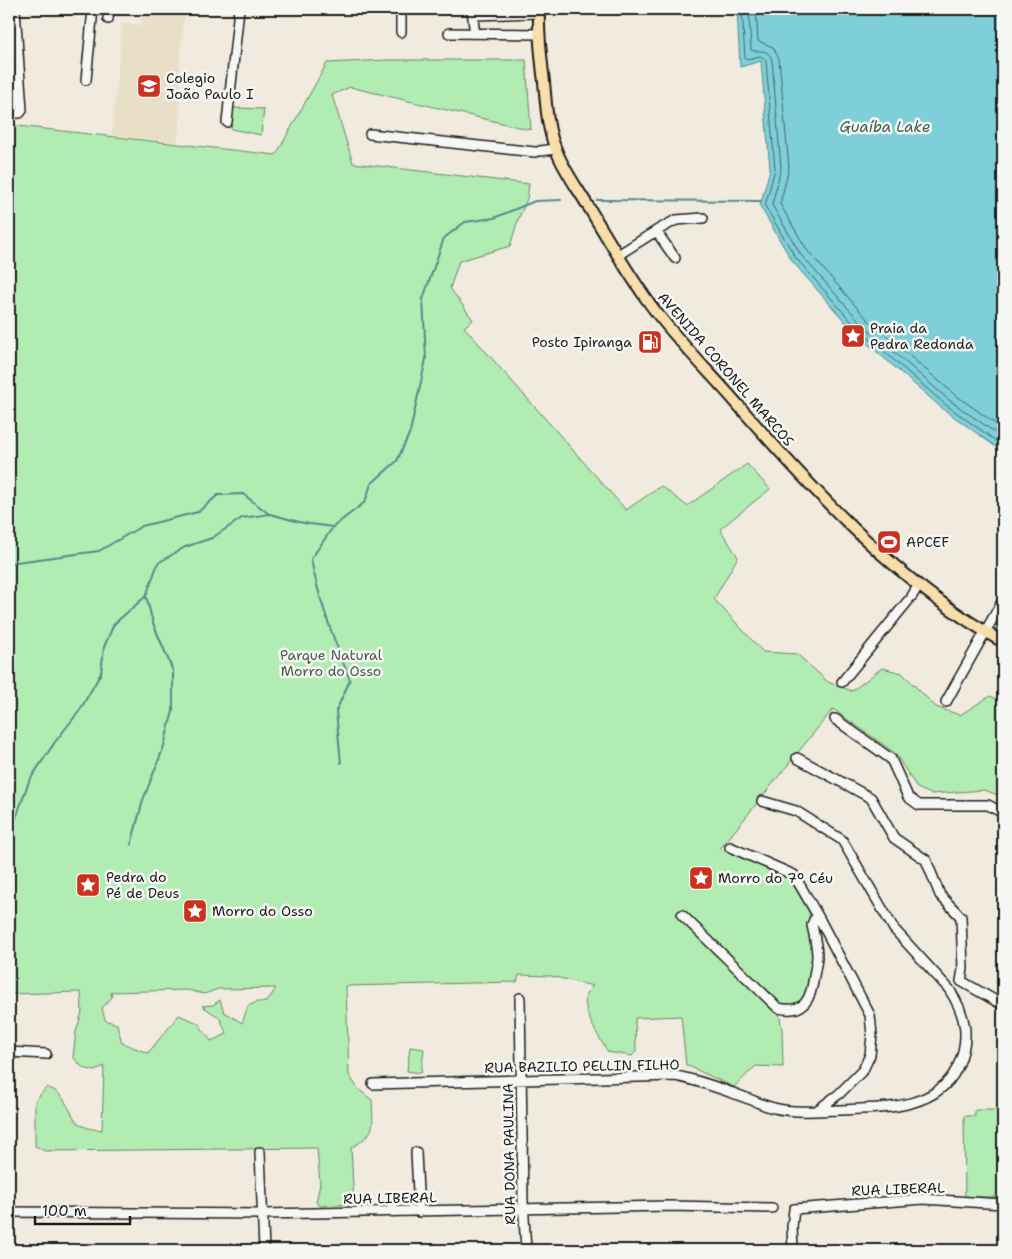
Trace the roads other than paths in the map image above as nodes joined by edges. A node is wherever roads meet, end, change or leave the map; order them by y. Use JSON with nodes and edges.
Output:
{"nodes":[{"id":1,"x":15,"y":9,"type":"edge"},
{"id":2,"x":93,"y":9,"type":"edge"},
{"id":3,"x":109,"y":9,"type":"edge"},
{"id":4,"x":239,"y":9,"type":"edge"},
{"id":5,"x":401,"y":9,"type":"edge"},
{"id":6,"x":539,"y":11,"type":"edge"},
{"id":7,"x":472,"y":12,"type":"edge"},
{"id":8,"x":108,"y":19,"type":"dead end"},
{"id":9,"x":474,"y":27,"type":"dead end"},
{"id":10,"x":402,"y":32,"type":"dead end"},
{"id":11,"x":449,"y":32,"type":"dead end"},
{"id":12,"x":539,"y":34,"type":"junction"},
{"id":13,"x":86,"y":80,"type":"dead end"},
{"id":14,"x":9,"y":113,"type":"edge"},
{"id":15,"x":227,"y":122,"type":"dead end"},
{"id":16,"x":370,"y":134,"type":"dead end"},
{"id":17,"x":556,"y":149,"type":"junction"},
{"id":18,"x":702,"y":218,"type":"dead end"},
{"id":19,"x":656,"y":231,"type":"junction"},
{"id":20,"x":618,"y":254,"type":"junction"},
{"id":21,"x":675,"y":258,"type":"dead end"},
{"id":22,"x":918,"y":586,"type":"junction"},
{"id":23,"x":1003,"y":600,"type":"edge"},
{"id":24,"x":985,"y":632,"type":"junction"},
{"id":25,"x":1003,"y":642,"type":"edge"},
{"id":26,"x":842,"y":682,"type":"dead end"},
{"id":27,"x":946,"y":702,"type":"dead end"},
{"id":28,"x":835,"y":719,"type":"dead end"},
{"id":29,"x":797,"y":758,"type":"dead end"},
{"id":30,"x":762,"y":802,"type":"dead end"},
{"id":31,"x":1003,"y":813,"type":"edge"},
{"id":32,"x":730,"y":847,"type":"dead end"},
{"id":33,"x":682,"y":915,"type":"dead end"},
{"id":34,"x":819,"y":918,"type":"junction"},
{"id":35,"x":961,"y":981,"type":"junction"},
{"id":36,"x":949,"y":989,"type":"junction"},
{"id":37,"x":520,"y":998,"type":"dead end"},
{"id":38,"x":1003,"y":1005,"type":"edge"},
{"id":39,"x":9,"y":1052,"type":"edge"},
{"id":40,"x":46,"y":1054,"type":"dead end"},
{"id":41,"x":522,"y":1080,"type":"junction"},
{"id":42,"x":373,"y":1084,"type":"dead end"},
{"id":43,"x":816,"y":1111,"type":"junction"},
{"id":44,"x":260,"y":1152,"type":"dead end"},
{"id":45,"x":416,"y":1152,"type":"dead end"},
{"id":46,"x":1003,"y":1204,"type":"edge"},
{"id":47,"x":772,"y":1208,"type":"dead end"},
{"id":48,"x":523,"y":1210,"type":"junction"},
{"id":49,"x":9,"y":1212,"type":"edge"},
{"id":50,"x":419,"y":1212,"type":"junction"},
{"id":51,"x":263,"y":1214,"type":"junction"},
{"id":52,"x":264,"y":1250,"type":"edge"},
{"id":53,"x":526,"y":1250,"type":"edge"},
{"id":54,"x":793,"y":1250,"type":"edge"}],
"edges":[{"from":1,"to":14,"type":"street"},
{"from":2,"to":13,"type":"street"},
{"from":3,"to":8,"type":"street"},
{"from":4,"to":15,"type":"street"},
{"from":5,"to":10,"type":"street"},
{"from":6,"to":7,"type":"street"},
{"from":6,"to":12,"type":"main road","name":"AVENIDA CORONEL MARCOS"},
{"from":7,"to":9,"type":"street"},
{"from":11,"to":12,"type":"street"},
{"from":12,"to":17,"type":"main road","name":"AVENIDA CORONEL MARCOS"},
{"from":16,"to":17,"type":"street"},
{"from":17,"to":20,"type":"main road","name":"AVENIDA CORONEL MARCOS"},
{"from":18,"to":19,"type":"street"},
{"from":19,"to":20,"type":"street"},
{"from":19,"to":21,"type":"street"},
{"from":20,"to":22,"type":"main road","name":"AVENIDA CORONEL MARCOS"},
{"from":22,"to":24,"type":"main road","name":"AVENIDA CORONEL MARCOS"},
{"from":22,"to":26,"type":"street"},
{"from":23,"to":24,"type":"street"},
{"from":24,"to":25,"type":"main road","name":"AVENIDA CORONEL MARCOS"},
{"from":24,"to":27,"type":"street"},
{"from":28,"to":31,"type":"street"},
{"from":29,"to":35,"type":"street"},
{"from":30,"to":36,"type":"street","name":"RUA BAZILIO PELLIN FILHO"},
{"from":32,"to":34,"type":"street"},
{"from":33,"to":34,"type":"street"},
{"from":34,"to":43,"type":"street"},
{"from":35,"to":36,"type":"street"},
{"from":35,"to":38,"type":"street"},
{"from":36,"to":43,"type":"street","name":"RUA BAZILIO PELLIN FILHO"},
{"from":37,"to":41,"type":"street","name":"RUA DONA PAULINA"},
{"from":39,"to":40,"type":"street"},
{"from":41,"to":42,"type":"street","name":"RUA BAZILIO PELLIN FILHO"},
{"from":41,"to":43,"type":"street","name":"RUA BAZILIO PELLIN FILHO"},
{"from":41,"to":48,"type":"street","name":"RUA DONA PAULINA"},
{"from":44,"to":51,"type":"street"},
{"from":45,"to":50,"type":"street"},
{"from":46,"to":54,"type":"street","name":"RUA LIBERAL"},
{"from":47,"to":48,"type":"street","name":"RUA LIBERAL"},
{"from":48,"to":50,"type":"street","name":"RUA LIBERAL"},
{"from":48,"to":53,"type":"street","name":"RUA DONA PAULINA"},
{"from":49,"to":51,"type":"street","name":"RUA LIBERAL"},
{"from":50,"to":51,"type":"street","name":"RUA LIBERAL"},
{"from":51,"to":52,"type":"street"}]}
